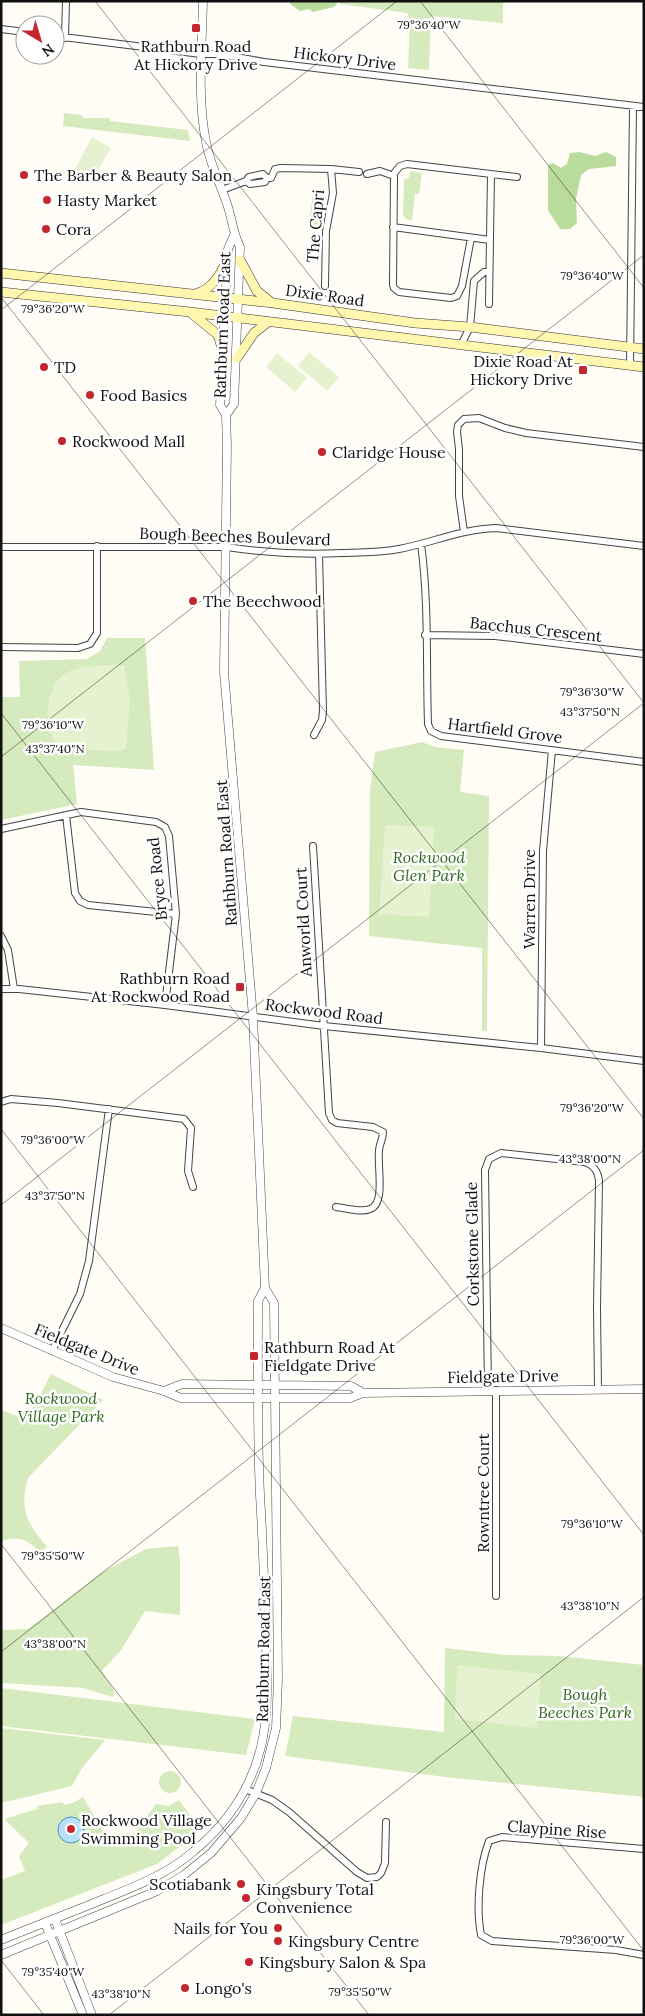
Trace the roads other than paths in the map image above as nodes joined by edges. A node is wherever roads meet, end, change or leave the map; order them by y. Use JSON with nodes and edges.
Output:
{"nodes":[{"id":1,"x":66,"y":1,"type":"edge"},
{"id":2,"x":203,"y":1,"type":"edge"},
{"id":3,"x":1,"y":29,"type":"edge"},
{"id":4,"x":15,"y":31,"type":"edge"},
{"id":5,"x":65,"y":38,"type":"joint"},
{"id":6,"x":201,"y":54,"type":"junction"},
{"id":7,"x":633,"y":106,"type":"junction"},
{"id":8,"x":644,"y":107,"type":"edge"},
{"id":9,"x":331,"y":169,"type":"junction"},
{"id":10,"x":360,"y":172,"type":"dead end"},
{"id":11,"x":395,"y":172,"type":"dead end"},
{"id":12,"x":367,"y":174,"type":"dead end"},
{"id":13,"x":491,"y":174,"type":"junction"},
{"id":14,"x":517,"y":177,"type":"dead end"},
{"id":15,"x":222,"y":190,"type":"junction"},
{"id":16,"x":393,"y":227,"type":"junction"},
{"id":17,"x":234,"y":235,"type":"junction"},
{"id":18,"x":471,"y":238,"type":"junction"},
{"id":19,"x":490,"y":240,"type":"junction"},
{"id":20,"x":227,"y":260,"type":"junction"},
{"id":21,"x":240,"y":260,"type":"junction"},
{"id":22,"x":490,"y":272,"type":"junction"},
{"id":23,"x":1,"y":273,"type":"edge"},
{"id":24,"x":325,"y":286,"type":"dead end"},
{"id":25,"x":1,"y":292,"type":"edge"},
{"id":26,"x":192,"y":294,"type":"junction"},
{"id":27,"x":224,"y":299,"type":"junction"},
{"id":28,"x":239,"y":301,"type":"junction"},
{"id":29,"x":273,"y":304,"type":"junction"},
{"id":30,"x":489,"y":304,"type":"dead end"},
{"id":31,"x":190,"y":312,"type":"junction"},
{"id":32,"x":224,"y":317,"type":"junction"},
{"id":33,"x":238,"y":319,"type":"junction"},
{"id":34,"x":268,"y":322,"type":"junction"},
{"id":35,"x":470,"y":323,"type":"junction"},
{"id":36,"x":461,"y":345,"type":"junction"},
{"id":37,"x":630,"y":347,"type":"junction"},
{"id":38,"x":222,"y":348,"type":"junction"},
{"id":39,"x":644,"y":349,"type":"edge"},
{"id":40,"x":237,"y":358,"type":"junction"},
{"id":41,"x":630,"y":366,"type":"junction"},
{"id":42,"x":644,"y":367,"type":"edge"},
{"id":43,"x":226,"y":415,"type":"junction"},
{"id":44,"x":644,"y":447,"type":"edge"},
{"id":45,"x":464,"y":532,"type":"junction"},
{"id":46,"x":420,"y":544,"type":"junction"},
{"id":47,"x":97,"y":546,"type":"junction"},
{"id":48,"x":644,"y":546,"type":"edge"},
{"id":49,"x":1,"y":547,"type":"edge"},
{"id":50,"x":227,"y":548,"type":"junction"},
{"id":51,"x":318,"y":555,"type":"junction"},
{"id":52,"x":425,"y":635,"type":"junction"},
{"id":53,"x":1,"y":648,"type":"edge"},
{"id":54,"x":644,"y":654,"type":"edge"},
{"id":55,"x":314,"y":735,"type":"dead end"},
{"id":56,"x":552,"y":750,"type":"junction"},
{"id":57,"x":644,"y":762,"type":"edge"},
{"id":58,"x":66,"y":815,"type":"junction"},
{"id":59,"x":1,"y":829,"type":"edge"},
{"id":60,"x":313,"y":846,"type":"dead end"},
{"id":61,"x":176,"y":914,"type":"junction"},
{"id":62,"x":1,"y":936,"type":"edge"},
{"id":63,"x":14,"y":989,"type":"junction"},
{"id":64,"x":1,"y":990,"type":"edge"},
{"id":65,"x":165,"y":1005,"type":"junction"},
{"id":66,"x":253,"y":1017,"type":"junction"},
{"id":67,"x":324,"y":1026,"type":"junction"},
{"id":68,"x":541,"y":1048,"type":"junction"},
{"id":69,"x":644,"y":1062,"type":"edge"},
{"id":70,"x":1,"y":1102,"type":"edge"},
{"id":71,"x":109,"y":1109,"type":"junction"},
{"id":72,"x":193,"y":1186,"type":"dead end"},
{"id":73,"x":336,"y":1207,"type":"dead end"},
{"id":74,"x":265,"y":1288,"type":"junction"},
{"id":75,"x":1,"y":1328,"type":"edge"},
{"id":76,"x":52,"y":1351,"type":"junction"},
{"id":77,"x":258,"y":1384,"type":"junction"},
{"id":78,"x":276,"y":1385,"type":"junction"},
{"id":79,"x":598,"y":1388,"type":"junction"},
{"id":80,"x":644,"y":1389,"type":"edge"},
{"id":81,"x":492,"y":1390,"type":"junction"},
{"id":82,"x":164,"y":1391,"type":"junction"},
{"id":83,"x":363,"y":1393,"type":"junction"},
{"id":84,"x":258,"y":1398,"type":"junction"},
{"id":85,"x":276,"y":1398,"type":"junction"},
{"id":86,"x":496,"y":1596,"type":"dead end"},
{"id":87,"x":245,"y":1789,"type":"junction"},
{"id":88,"x":256,"y":1793,"type":"junction"},
{"id":89,"x":386,"y":1822,"type":"dead end"},
{"id":90,"x":644,"y":1849,"type":"edge"},
{"id":91,"x":55,"y":1919,"type":"junction"},
{"id":92,"x":45,"y":1923,"type":"junction"},
{"id":93,"x":60,"y":1931,"type":"junction"},
{"id":94,"x":50,"y":1935,"type":"junction"},
{"id":95,"x":1,"y":1940,"type":"edge"},
{"id":96,"x":1,"y":1955,"type":"edge"},
{"id":97,"x":644,"y":1955,"type":"edge"},
{"id":98,"x":83,"y":2015,"type":"edge"},
{"id":99,"x":92,"y":2015,"type":"edge"}],
"edges":[{"from":1,"to":5,"type":"street"},
{"from":2,"to":6,"type":"street","name":"Rathburn Road East"},
{"from":3,"to":4,"type":"street"},
{"from":5,"to":6,"type":"street","name":"Hickory Drive"},
{"from":6,"to":7,"type":"street","name":"Hickory Drive"},
{"from":6,"to":15,"type":"street","name":"Rathburn Road East"},
{"from":7,"to":8,"type":"street","name":"Hickory Drive"},
{"from":7,"to":37,"type":"street"},
{"from":9,"to":10,"type":"street","name":"The Capri"},
{"from":9,"to":15,"type":"street","name":"The Capri"},
{"from":9,"to":24,"type":"street","name":"The Capri"},
{"from":11,"to":13,"type":"street"},
{"from":12,"to":16,"type":"street"},
{"from":13,"to":14,"type":"street"},
{"from":13,"to":19,"type":"street"},
{"from":15,"to":17,"type":"street","name":"Rathburn Road East"},
{"from":16,"to":18,"type":"street"},
{"from":16,"to":18,"type":"street"},
{"from":17,"to":20,"type":"street","name":"Rathburn Road East"},
{"from":17,"to":21,"type":"street","name":"Rathburn Road East"},
{"from":18,"to":19,"type":"street"},
{"from":19,"to":22,"type":"street"},
{"from":20,"to":26,"type":"main road"},
{"from":20,"to":27,"type":"street","name":"Rathburn Road East"},
{"from":21,"to":28,"type":"street","name":"Rathburn Road East"},
{"from":21,"to":29,"type":"main road"},
{"from":22,"to":30,"type":"street"},
{"from":22,"to":35,"type":"street"},
{"from":23,"to":26,"type":"main road","name":"Dixie Road"},
{"from":25,"to":31,"type":"main road","name":"Dixie Road"},
{"from":26,"to":27,"type":"main road","name":"Dixie Road"},
{"from":27,"to":28,"type":"main road","name":"Dixie Road"},
{"from":27,"to":32,"type":"street","name":"Rathburn Road East"},
{"from":28,"to":29,"type":"main road","name":"Dixie Road"},
{"from":28,"to":33,"type":"street","name":"Rathburn Road East"},
{"from":29,"to":35,"type":"main road","name":"Dixie Road"},
{"from":31,"to":32,"type":"main road","name":"Dixie Road"},
{"from":31,"to":38,"type":"main road"},
{"from":32,"to":33,"type":"main road","name":"Dixie Road"},
{"from":32,"to":38,"type":"street","name":"Rathburn Road East"},
{"from":33,"to":34,"type":"main road","name":"Dixie Road"},
{"from":33,"to":40,"type":"street","name":"Rathburn Road East"},
{"from":34,"to":36,"type":"main road","name":"Dixie Road"},
{"from":34,"to":40,"type":"main road"},
{"from":35,"to":36,"type":"street"},
{"from":35,"to":37,"type":"main road","name":"Dixie Road"},
{"from":36,"to":41,"type":"main road","name":"Dixie Road"},
{"from":37,"to":39,"type":"main road","name":"Dixie Road"},
{"from":37,"to":41,"type":"street"},
{"from":38,"to":43,"type":"street","name":"Rathburn Road East"},
{"from":40,"to":43,"type":"street","name":"Rathburn Road East"},
{"from":41,"to":42,"type":"main road","name":"Dixie Road"},
{"from":43,"to":50,"type":"street","name":"Rathburn Road East"},
{"from":44,"to":45,"type":"street"},
{"from":45,"to":46,"type":"street","name":"Bough Beeches Boulevard"},
{"from":45,"to":48,"type":"street","name":"Bough Beeches Boulevard"},
{"from":46,"to":51,"type":"street","name":"Bough Beeches Boulevard"},
{"from":46,"to":52,"type":"street","name":"Hartfield Grove"},
{"from":47,"to":49,"type":"street","name":"Bough Beeches Boulevard"},
{"from":47,"to":50,"type":"street","name":"Bough Beeches Boulevard"},
{"from":47,"to":53,"type":"street"},
{"from":50,"to":51,"type":"street","name":"Bough Beeches Boulevard"},
{"from":50,"to":66,"type":"street","name":"Rathburn Road East"},
{"from":51,"to":55,"type":"street"},
{"from":52,"to":54,"type":"street","name":"Bacchus Crescent"},
{"from":52,"to":56,"type":"street","name":"Hartfield Grove"},
{"from":56,"to":57,"type":"street","name":"Hartfield Grove"},
{"from":56,"to":68,"type":"street","name":"Warren Drive"},
{"from":58,"to":59,"type":"street","name":"Bryce Road"},
{"from":58,"to":61,"type":"street"},
{"from":58,"to":61,"type":"street","name":"Bryce Road"},
{"from":60,"to":67,"type":"street","name":"Anworld Court"},
{"from":61,"to":65,"type":"street","name":"Bryce Road"},
{"from":62,"to":63,"type":"street"},
{"from":63,"to":64,"type":"street","name":"Rockwood Road"},
{"from":63,"to":65,"type":"street","name":"Rockwood Road"},
{"from":65,"to":66,"type":"street","name":"Rockwood Road"},
{"from":66,"to":67,"type":"street","name":"Rockwood Road"},
{"from":66,"to":74,"type":"street","name":"Rathburn Road East"},
{"from":67,"to":68,"type":"street","name":"Rockwood Road"},
{"from":67,"to":73,"type":"street","name":"Anworld Court"},
{"from":68,"to":69,"type":"street","name":"Rockwood Road"},
{"from":70,"to":71,"type":"street"},
{"from":71,"to":72,"type":"street"},
{"from":71,"to":76,"type":"street"},
{"from":74,"to":77,"type":"street","name":"Rathburn Road East"},
{"from":74,"to":78,"type":"street","name":"Rathburn Road East"},
{"from":75,"to":76,"type":"street","name":"Fieldgate Drive"},
{"from":76,"to":82,"type":"street","name":"Fieldgate Drive"},
{"from":77,"to":78,"type":"street","name":"Fieldgate Drive"},
{"from":77,"to":82,"type":"street","name":"Fieldgate Drive"},
{"from":77,"to":84,"type":"street","name":"Rathburn Road East"},
{"from":78,"to":83,"type":"street","name":"Fieldgate Drive"},
{"from":78,"to":85,"type":"street","name":"Rathburn Road East"},
{"from":79,"to":80,"type":"street","name":"Fieldgate Drive"},
{"from":79,"to":81,"type":"street","name":"Fieldgate Drive"},
{"from":79,"to":81,"type":"street","name":"Corkstone Glade"},
{"from":81,"to":83,"type":"street","name":"Fieldgate Drive"},
{"from":81,"to":86,"type":"street","name":"Rowntree Court"},
{"from":82,"to":84,"type":"street","name":"Fieldgate Drive"},
{"from":83,"to":85,"type":"street","name":"Fieldgate Drive"},
{"from":84,"to":85,"type":"street","name":"Fieldgate Drive"},
{"from":84,"to":87,"type":"street","name":"Rathburn Road East"},
{"from":85,"to":88,"type":"street","name":"Rathburn Road East"},
{"from":87,"to":88,"type":"street"},
{"from":87,"to":91,"type":"street","name":"Rathburn Road East"},
{"from":88,"to":89,"type":"street"},
{"from":88,"to":93,"type":"street","name":"Rathburn Road East"},
{"from":90,"to":97,"type":"street","name":"Claypine Rise"},
{"from":91,"to":92,"type":"street","name":"Rathburn Road East"},
{"from":91,"to":93,"type":"street"},
{"from":92,"to":94,"type":"street"},
{"from":92,"to":95,"type":"street","name":"Rathburn Road East"},
{"from":93,"to":94,"type":"street","name":"Rathburn Road East"},
{"from":93,"to":99,"type":"street"},
{"from":94,"to":96,"type":"street","name":"Rathburn Road East"},
{"from":94,"to":98,"type":"street"}]}
